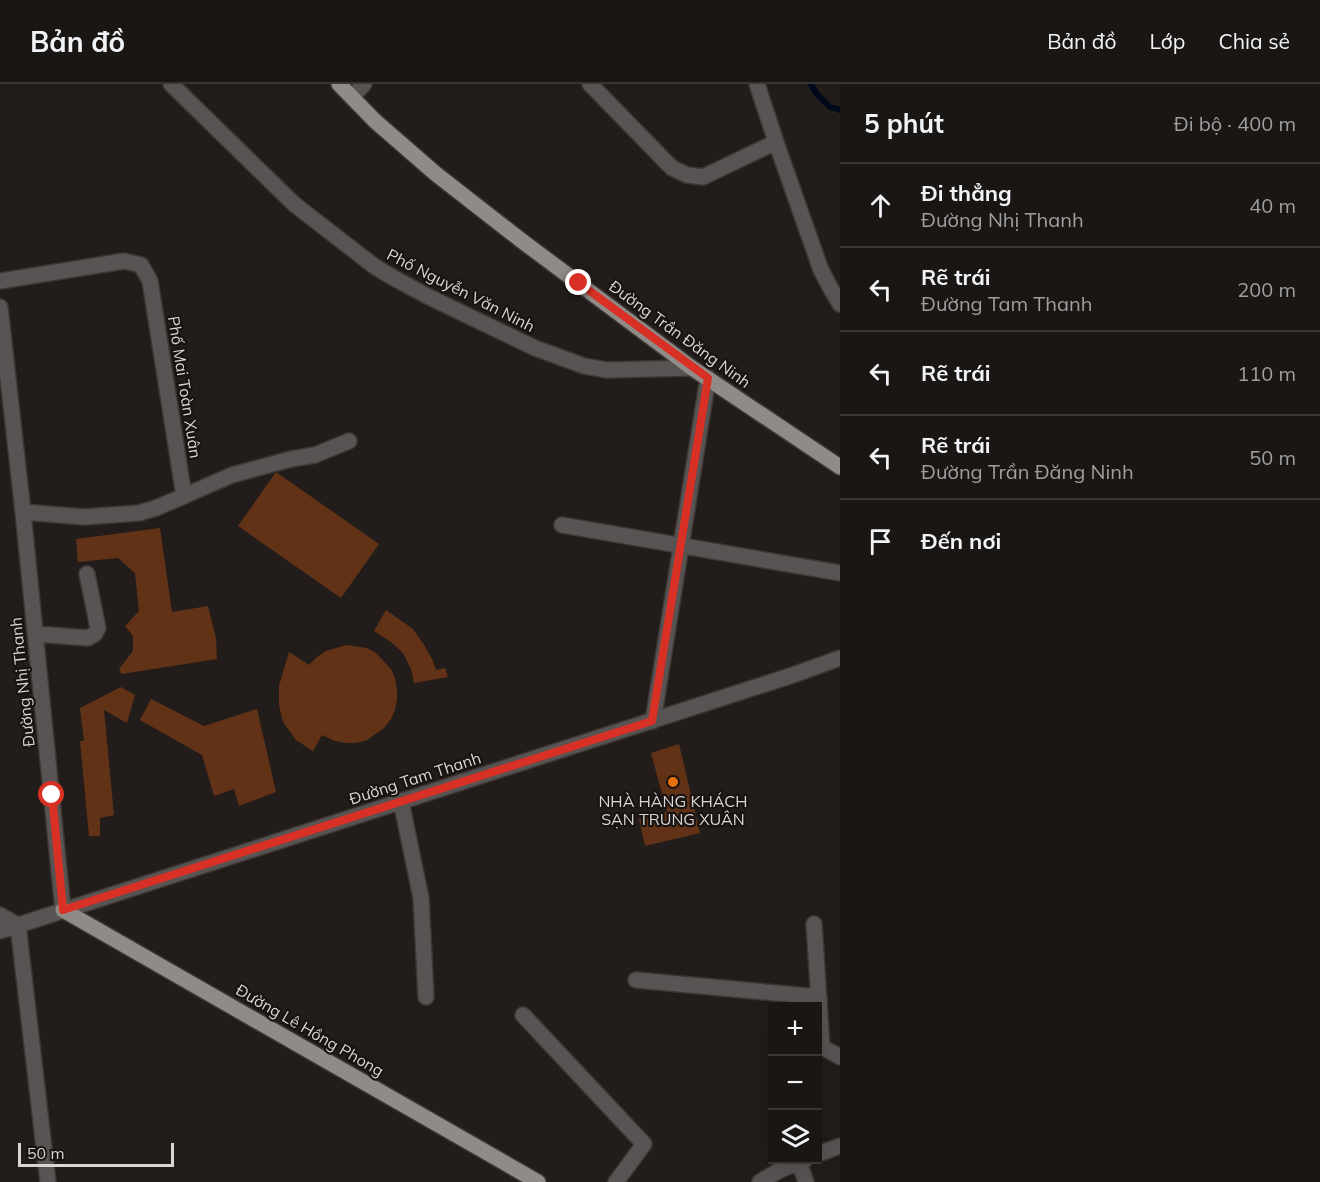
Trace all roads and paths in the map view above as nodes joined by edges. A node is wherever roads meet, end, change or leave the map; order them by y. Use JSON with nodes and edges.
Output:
{"nodes":[{"id":1,"x":171,"y":84,"type":"edge"},
{"id":2,"x":339,"y":84,"type":"edge"},
{"id":3,"x":364,"y":84,"type":"edge"},
{"id":4,"x":757,"y":84,"type":"edge"},
{"id":5,"x":597,"y":87,"type":"edge"},
{"id":6,"x":352,"y":97,"type":"junction"},
{"id":7,"x":776,"y":142,"type":"junction"},
{"id":8,"x":0,"y":281,"type":"edge"},
{"id":9,"x":840,"y":304,"type":"edge"},
{"id":10,"x":0,"y":307,"type":"edge"},
{"id":11,"x":692,"y":368,"type":"junction"},
{"id":12,"x":708,"y":378,"type":"junction"},
{"id":13,"x":349,"y":441,"type":"dead end"},
{"id":14,"x":840,"y":466,"type":"edge"},
{"id":15,"x":184,"y":496,"type":"junction"},
{"id":16,"x":23,"y":512,"type":"junction"},
{"id":17,"x":562,"y":525,"type":"dead end"},
{"id":18,"x":681,"y":546,"type":"junction"},
{"id":19,"x":840,"y":573,"type":"edge"},
{"id":20,"x":87,"y":574,"type":"dead end"},
{"id":21,"x":36,"y":634,"type":"junction"},
{"id":22,"x":840,"y":658,"type":"edge"},
{"id":23,"x":652,"y":721,"type":"junction"},
{"id":24,"x":400,"y":801,"type":"junction"},
{"id":25,"x":63,"y":910,"type":"junction"},
{"id":26,"x":0,"y":915,"type":"edge"},
{"id":27,"x":814,"y":924,"type":"dead end"},
{"id":28,"x":18,"y":925,"type":"junction"},
{"id":29,"x":0,"y":931,"type":"edge"},
{"id":30,"x":636,"y":980,"type":"dead end"},
{"id":31,"x":426,"y":997,"type":"dead end"},
{"id":32,"x":819,"y":997,"type":"junction"},
{"id":33,"x":523,"y":1015,"type":"dead end"},
{"id":34,"x":840,"y":1057,"type":"edge"},
{"id":35,"x":840,"y":1146,"type":"edge"},
{"id":36,"x":822,"y":1153,"type":"edge"},
{"id":37,"x":795,"y":1164,"type":"edge"},
{"id":38,"x":803,"y":1164,"type":"edge"},
{"id":39,"x":48,"y":1182,"type":"edge"},
{"id":40,"x":538,"y":1182,"type":"edge"},
{"id":41,"x":616,"y":1182,"type":"edge"},
{"id":42,"x":760,"y":1182,"type":"edge"},
{"id":43,"x":806,"y":1182,"type":"edge"}],
"edges":[{"from":1,"to":11,"type":"street","name":"Phố Nguyễn Văn Ninh"},
{"from":2,"to":6,"type":"main road","name":"Đường Trần Đăng Ninh"},
{"from":3,"to":6,"type":"street"},
{"from":4,"to":7,"type":"street"},
{"from":5,"to":7,"type":"street"},
{"from":6,"to":11,"type":"main road","name":"Đường Trần Đăng Ninh"},
{"from":7,"to":9,"type":"street"},
{"from":8,"to":15,"type":"street","name":"Phố Mai Toàn Xuân"},
{"from":10,"to":16,"type":"street","name":"Đường Nhị Thanh"},
{"from":11,"to":12,"type":"main road","name":"Đường Trần Đăng Ninh"},
{"from":12,"to":14,"type":"main road","name":"Đường Trần Đăng Ninh"},
{"from":12,"to":18,"type":"street"},
{"from":13,"to":15,"type":"street"},
{"from":15,"to":16,"type":"street"},
{"from":16,"to":21,"type":"street","name":"Đường Nhị Thanh"},
{"from":17,"to":18,"type":"street"},
{"from":18,"to":19,"type":"street"},
{"from":18,"to":23,"type":"street"},
{"from":20,"to":21,"type":"street"},
{"from":21,"to":25,"type":"street","name":"Đường Nhị Thanh"},
{"from":22,"to":23,"type":"street","name":"Đường Tam Thanh"},
{"from":23,"to":24,"type":"street","name":"Đường Tam Thanh"},
{"from":24,"to":25,"type":"street","name":"Đường Tam Thanh"},
{"from":24,"to":31,"type":"street"},
{"from":25,"to":28,"type":"street","name":"Đường Tam Thanh"},
{"from":25,"to":40,"type":"main road","name":"Đường Lê Hồng Phong"},
{"from":26,"to":28,"type":"street"},
{"from":27,"to":32,"type":"street"},
{"from":28,"to":29,"type":"street","name":"Đường Tam Thanh"},
{"from":28,"to":39,"type":"street"},
{"from":30,"to":32,"type":"street"},
{"from":32,"to":34,"type":"street"},
{"from":33,"to":41,"type":"street"},
{"from":35,"to":36,"type":"street"},
{"from":37,"to":42,"type":"street"},
{"from":38,"to":43,"type":"street"}]}
